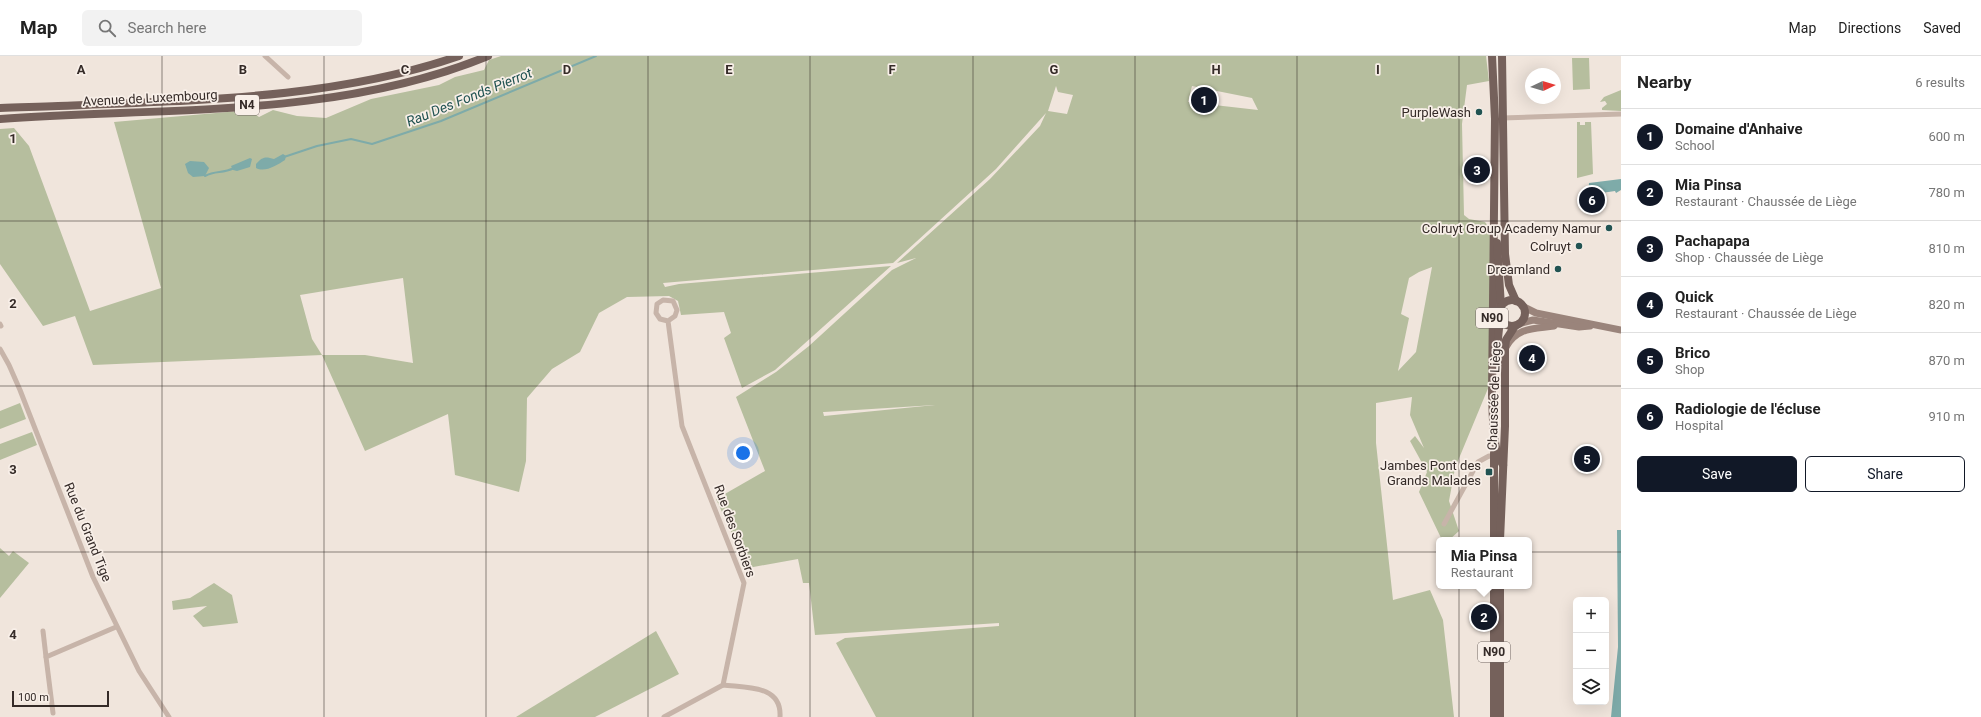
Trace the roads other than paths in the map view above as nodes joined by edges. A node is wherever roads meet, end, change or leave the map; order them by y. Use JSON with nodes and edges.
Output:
{"nodes":[{"id":1,"x":265,"y":56,"type":"edge"},
{"id":2,"x":460,"y":56,"type":"edge"},
{"id":3,"x":488,"y":56,"type":"edge"},
{"id":4,"x":1492,"y":56,"type":"edge"},
{"id":5,"x":1502,"y":56,"type":"edge"},
{"id":6,"x":288,"y":77,"type":"dead end"},
{"id":7,"x":0,"y":108,"type":"edge"},
{"id":8,"x":1621,"y":114,"type":"edge"},
{"id":9,"x":1494,"y":118,"type":"junction"},
{"id":10,"x":1504,"y":118,"type":"junction"},
{"id":11,"x":0,"y":119,"type":"edge"},
{"id":12,"x":1494,"y":199,"type":"junction"},
{"id":13,"x":1519,"y":304,"type":"junction"},
{"id":14,"x":1501,"y":306,"type":"junction"},
{"id":15,"x":1500,"y":318,"type":"junction"},
{"id":16,"x":668,"y":320,"type":"junction"},
{"id":17,"x":1562,"y":324,"type":"junction"},
{"id":18,"x":1516,"y":325,"type":"junction"},
{"id":19,"x":1596,"y":326,"type":"junction"},
{"id":20,"x":1618,"y":330,"type":"edge"},
{"id":21,"x":0,"y":349,"type":"edge"},
{"id":22,"x":1505,"y":349,"type":"junction"},
{"id":23,"x":1494,"y":438,"type":"junction"},
{"id":24,"x":1494,"y":457,"type":"junction"},
{"id":25,"x":1503,"y":465,"type":"junction"},
{"id":26,"x":1444,"y":524,"type":"dead end"},
{"id":27,"x":1494,"y":537,"type":"edge"},
{"id":28,"x":1500,"y":537,"type":"edge"},
{"id":29,"x":1494,"y":589,"type":"edge"},
{"id":30,"x":1500,"y":589,"type":"edge"},
{"id":31,"x":116,"y":627,"type":"junction"},
{"id":32,"x":43,"y":631,"type":"dead end"},
{"id":33,"x":46,"y":657,"type":"junction"},
{"id":34,"x":723,"y":685,"type":"junction"},
{"id":35,"x":53,"y":713,"type":"dead end"},
{"id":36,"x":169,"y":717,"type":"edge"},
{"id":37,"x":664,"y":717,"type":"edge"},
{"id":38,"x":780,"y":717,"type":"edge"},
{"id":39,"x":1494,"y":717,"type":"edge"},
{"id":40,"x":1500,"y":717,"type":"edge"}],
"edges":[{"from":1,"to":6,"type":"street"},
{"from":2,"to":7,"type":"main road","name":"Avenue de Luxembourg","number":"N4"},
{"from":3,"to":11,"type":"main road","name":"Avenue de Luxembourg","number":"N4"},
{"from":4,"to":9,"type":"main road","name":"Chaussée de Liège","number":"N90"},
{"from":5,"to":10,"type":"main road","number":"N90"},
{"from":8,"to":10,"type":"street"},
{"from":9,"to":10,"type":"street"},
{"from":9,"to":12,"type":"main road","name":"Chaussée de Liège","number":"N90"},
{"from":10,"to":13,"type":"main road","number":"N90"},
{"from":12,"to":14,"type":"main road","number":"N90"},
{"from":12,"to":23,"type":"main road","name":"Chaussée de Liège","number":"N90"},
{"from":13,"to":14,"type":"main road","number":"N90"},
{"from":13,"to":18,"type":"main road","number":"N90"},
{"from":13,"to":19,"type":"main road"},
{"from":14,"to":15,"type":"main road","number":"N90"},
{"from":15,"to":18,"type":"main road","number":"N90"},
{"from":15,"to":23,"type":"main road","name":"Chaussée de Liège","number":"N90"},
{"from":16,"to":16,"type":"street"},
{"from":16,"to":34,"type":"street","name":"Rue des Sorbiers"},
{"from":17,"to":18,"type":"main road"},
{"from":17,"to":19,"type":"main road"},
{"from":17,"to":22,"type":"main road"},
{"from":18,"to":22,"type":"main road","name":"Chaussée de Liège","number":"N90"},
{"from":19,"to":20,"type":"main road"},
{"from":21,"to":31,"type":"street","name":"Rue du Grand Tige"},
{"from":22,"to":25,"type":"main road","name":"Chaussée de Liège","number":"N90"},
{"from":23,"to":24,"type":"main road","name":"Chaussée de Liège","number":"N90"},
{"from":23,"to":25,"type":"main road"},
{"from":24,"to":26,"type":"street"},
{"from":24,"to":27,"type":"main road","name":"Chaussée de Liège","number":"N90"},
{"from":25,"to":28,"type":"main road","name":"Chaussée de Liège","number":"N90"},
{"from":29,"to":39,"type":"main road","number":"N90"},
{"from":30,"to":40,"type":"main road","number":"N90"},
{"from":31,"to":33,"type":"street"},
{"from":31,"to":36,"type":"street","name":"Rue du Grand Tige"},
{"from":32,"to":33,"type":"street"},
{"from":33,"to":35,"type":"street"},
{"from":34,"to":37,"type":"street"},
{"from":34,"to":38,"type":"street"}]}
